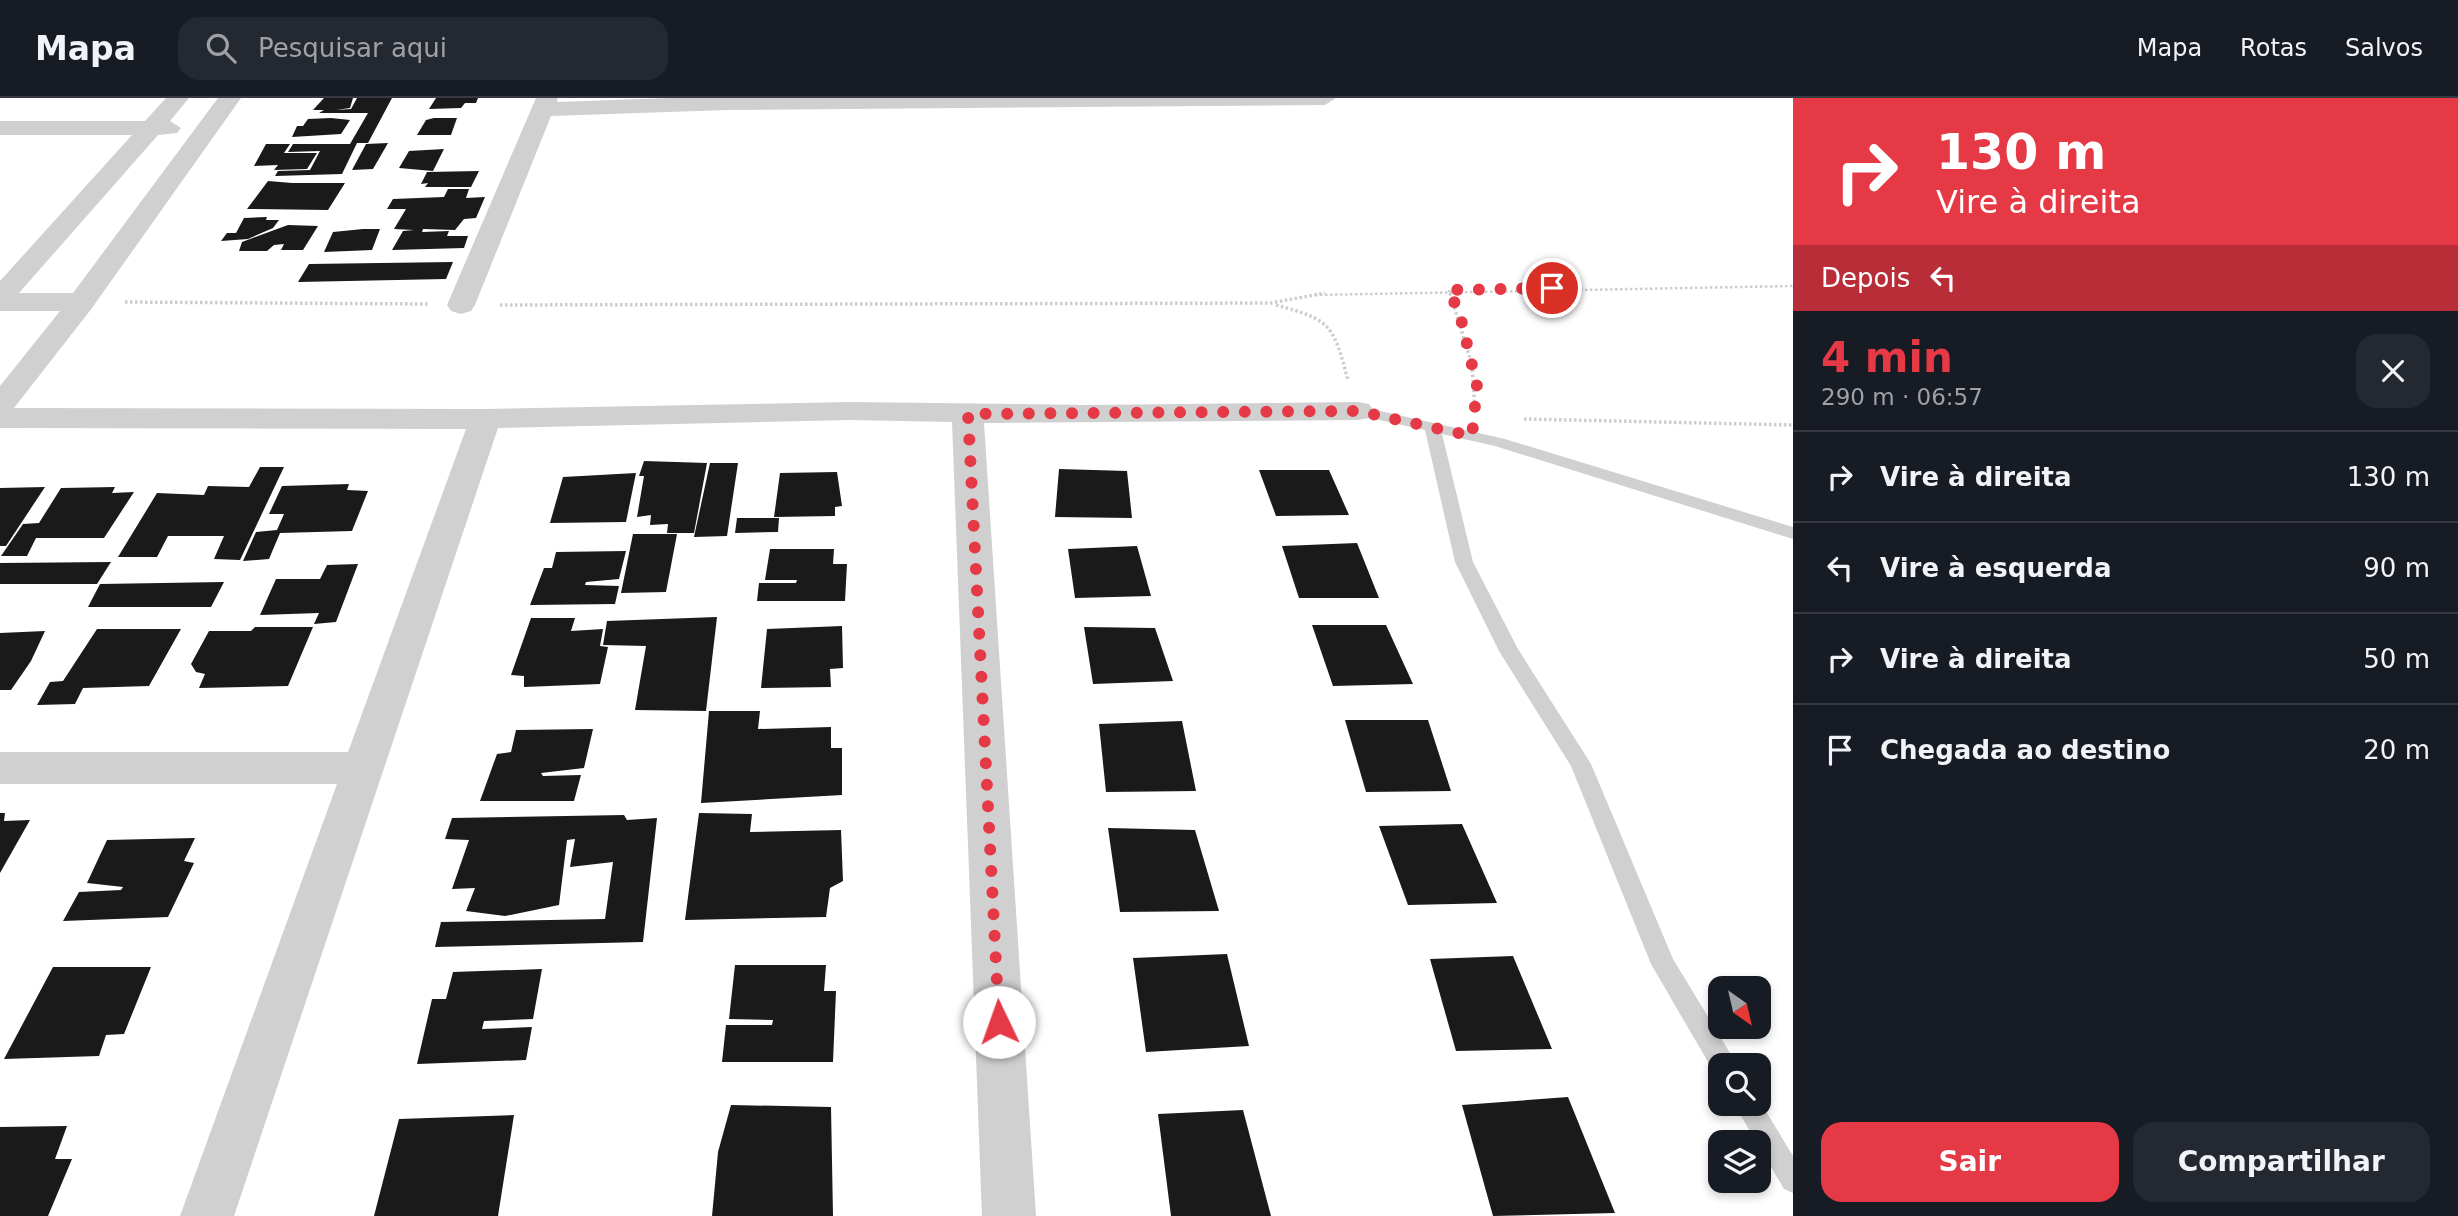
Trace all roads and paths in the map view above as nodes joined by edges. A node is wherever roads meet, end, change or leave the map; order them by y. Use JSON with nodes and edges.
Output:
{"nodes":[{"id":1,"x":178,"y":98,"type":"edge"},
{"id":2,"x":230,"y":98,"type":"edge"},
{"id":3,"x":1325,"y":98,"type":"edge"},
{"id":4,"x":545,"y":104,"type":"edge"},
{"id":5,"x":0,"y":128,"type":"edge"},
{"id":6,"x":151,"y":128,"type":"junction"},
{"id":7,"x":208,"y":128,"type":"junction"},
{"id":8,"x":1793,"y":286,"type":"edge"},
{"id":9,"x":1449,"y":290,"type":"junction"},
{"id":10,"x":0,"y":300,"type":"edge"},
{"id":11,"x":82,"y":302,"type":"junction"},
{"id":12,"x":1271,"y":303,"type":"junction"},
{"id":13,"x":461,"y":305,"type":"junction"},
{"id":14,"x":0,"y":405,"type":"edge"},
{"id":15,"x":1358,"y":411,"type":"junction"},
{"id":16,"x":968,"y":414,"type":"junction"},
{"id":17,"x":1474,"y":417,"type":"junction"},
{"id":18,"x":0,"y":418,"type":"edge"},
{"id":19,"x":485,"y":419,"type":"junction"},
{"id":20,"x":1793,"y":425,"type":"edge"},
{"id":21,"x":1432,"y":427,"type":"junction"},
{"id":22,"x":1472,"y":436,"type":"junction"},
{"id":23,"x":1793,"y":533,"type":"edge"},
{"id":24,"x":0,"y":768,"type":"edge"},
{"id":25,"x":362,"y":768,"type":"junction"},
{"id":26,"x":1716,"y":1053,"type":"edge"},
{"id":27,"x":1754,"y":1116,"type":"edge"},
{"id":28,"x":1793,"y":1181,"type":"edge"},
{"id":29,"x":207,"y":1216,"type":"edge"},
{"id":30,"x":1009,"y":1216,"type":"edge"}],
"edges":[{"from":1,"to":6,"type":"street"},
{"from":2,"to":7,"type":"street"},
{"from":3,"to":4,"type":"street"},
{"from":4,"to":13,"type":"street"},
{"from":5,"to":6,"type":"street"},
{"from":6,"to":7,"type":"street"},
{"from":6,"to":10,"type":"street"},
{"from":7,"to":11,"type":"street"},
{"from":8,"to":9,"type":"path"},
{"from":9,"to":12,"type":"path"},
{"from":9,"to":17,"type":"path"},
{"from":10,"to":11,"type":"street"},
{"from":11,"to":13,"type":"path"},
{"from":11,"to":14,"type":"street"},
{"from":12,"to":13,"type":"path"},
{"from":12,"to":15,"type":"path"},
{"from":15,"to":16,"type":"street"},
{"from":15,"to":21,"type":"lane"},
{"from":16,"to":19,"type":"street"},
{"from":16,"to":30,"type":"street"},
{"from":17,"to":20,"type":"path"},
{"from":17,"to":22,"type":"path"},
{"from":18,"to":19,"type":"street"},
{"from":19,"to":25,"type":"street"},
{"from":21,"to":22,"type":"lane"},
{"from":21,"to":26,"type":"lane"},
{"from":22,"to":23,"type":"lane"},
{"from":24,"to":25,"type":"street"},
{"from":25,"to":29,"type":"street"},
{"from":27,"to":28,"type":"lane"}]}
